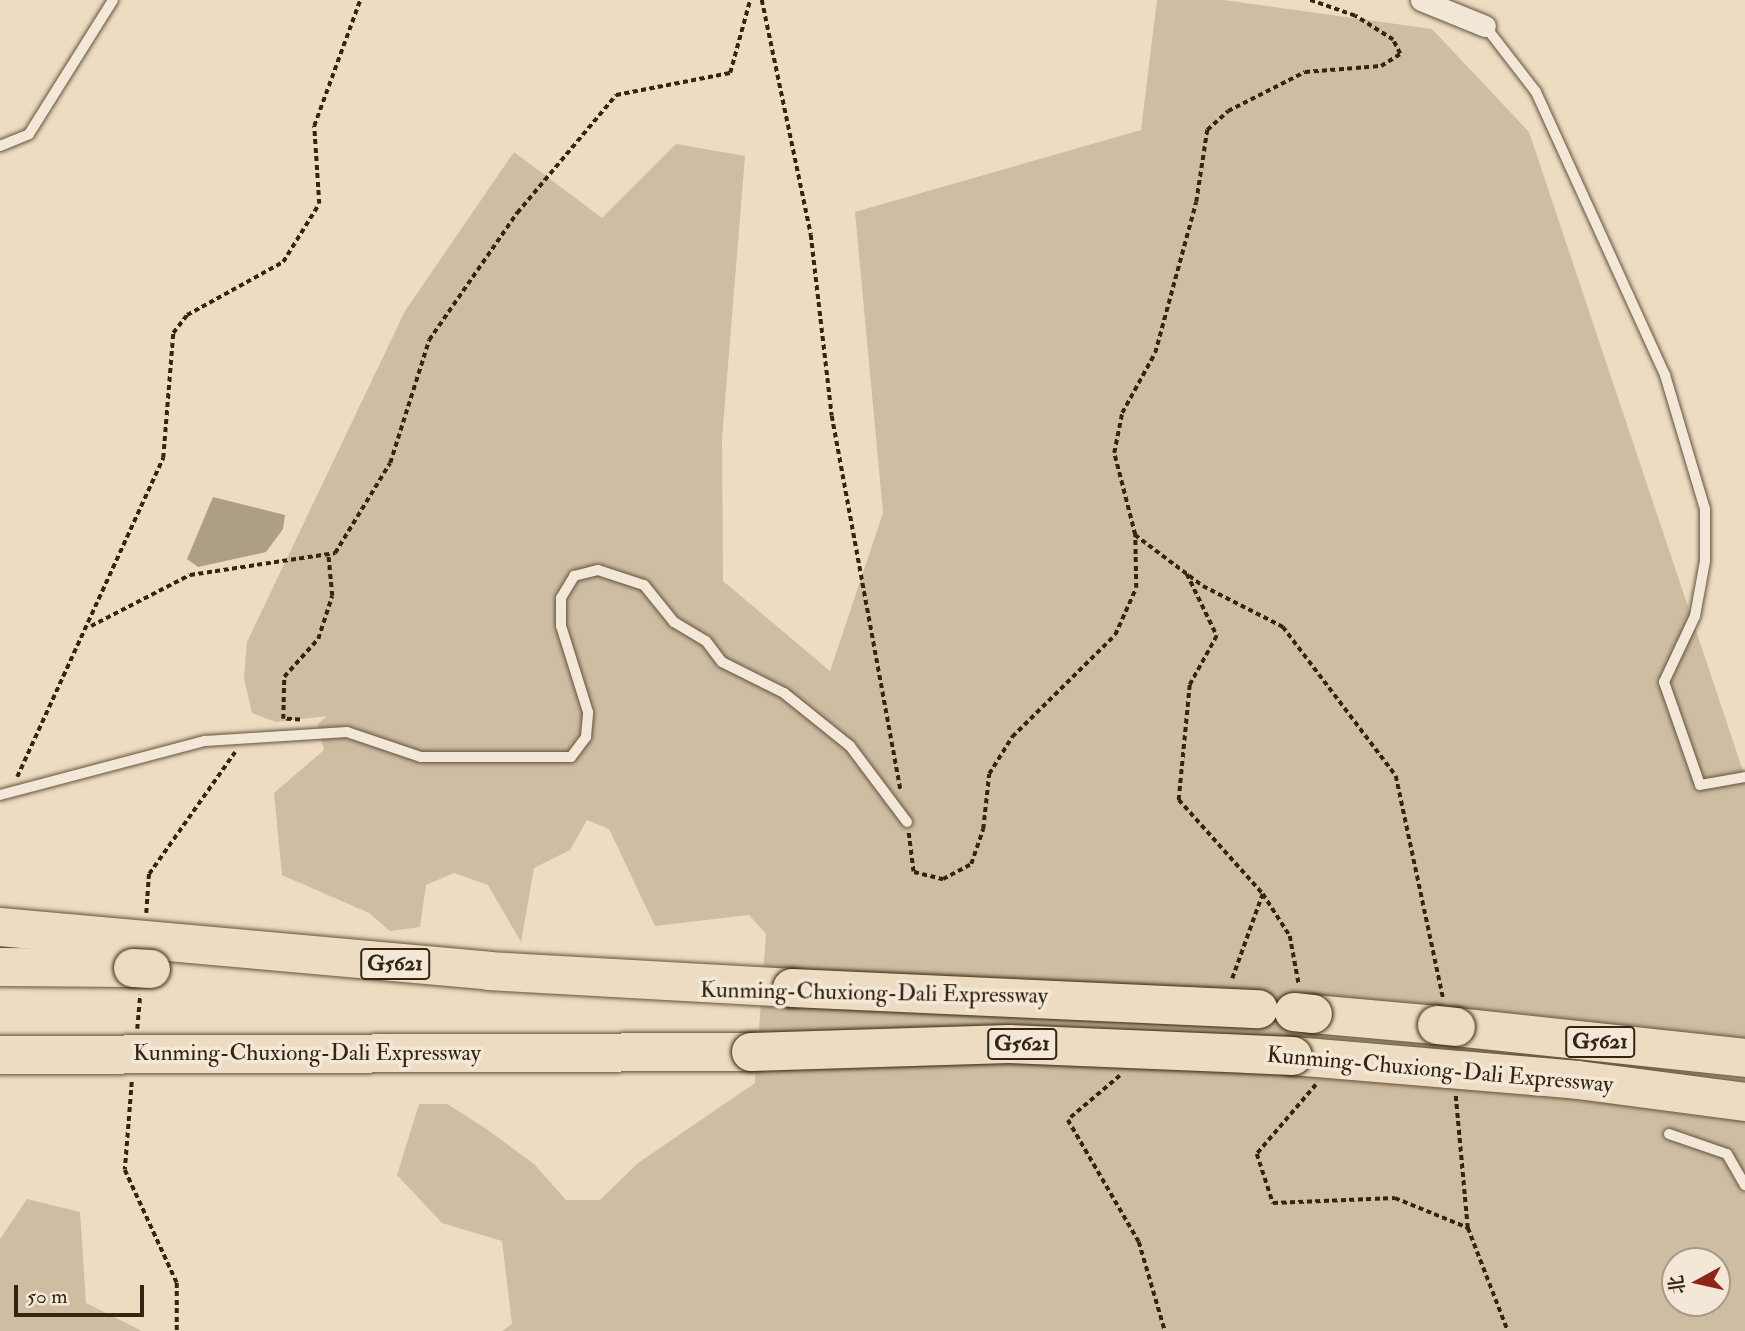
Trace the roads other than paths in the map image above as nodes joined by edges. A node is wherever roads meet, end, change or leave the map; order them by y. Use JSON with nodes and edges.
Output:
{"nodes":[{"id":1,"x":113,"y":0,"type":"edge"},
{"id":2,"x":1421,"y":0,"type":"edge"},
{"id":3,"x":1485,"y":26,"type":"joint"},
{"id":4,"x":0,"y":146,"type":"edge"},
{"id":5,"x":1745,"y":777,"type":"edge"},
{"id":6,"x":5,"y":794,"type":"edge"},
{"id":7,"x":907,"y":822,"type":"road end"},
{"id":8,"x":0,"y":927,"type":"edge"},
{"id":9,"x":0,"y":967,"type":"edge"},
{"id":10,"x":792,"y":988,"type":"junction"},
{"id":11,"x":0,"y":1055,"type":"edge"},
{"id":12,"x":1745,"y":1058,"type":"edge"},
{"id":13,"x":1745,"y":1102,"type":"edge"},
{"id":14,"x":1669,"y":1134,"type":"dead end"},
{"id":15,"x":1745,"y":1185,"type":"edge"}],
"edges":[{"from":1,"to":4,"type":"lane"},
{"from":2,"to":3,"type":"street"},
{"from":3,"to":5,"type":"lane"},
{"from":6,"to":7,"type":"lane"},
{"from":8,"to":10,"type":"highway","number":"G5621"},
{"from":9,"to":10,"type":"highway","name":"Kunming-Chuxiong-Dali Expressway","number":"G5621"},
{"from":10,"to":12,"type":"highway","name":"Kunming-Chuxiong-Dali Expressway","number":"G5621","bridge":true},
{"from":11,"to":13,"type":"highway","name":"Kunming-Chuxiong-Dali Expressway","number":"G5621","bridge":true},
{"from":14,"to":15,"type":"lane"}]}
